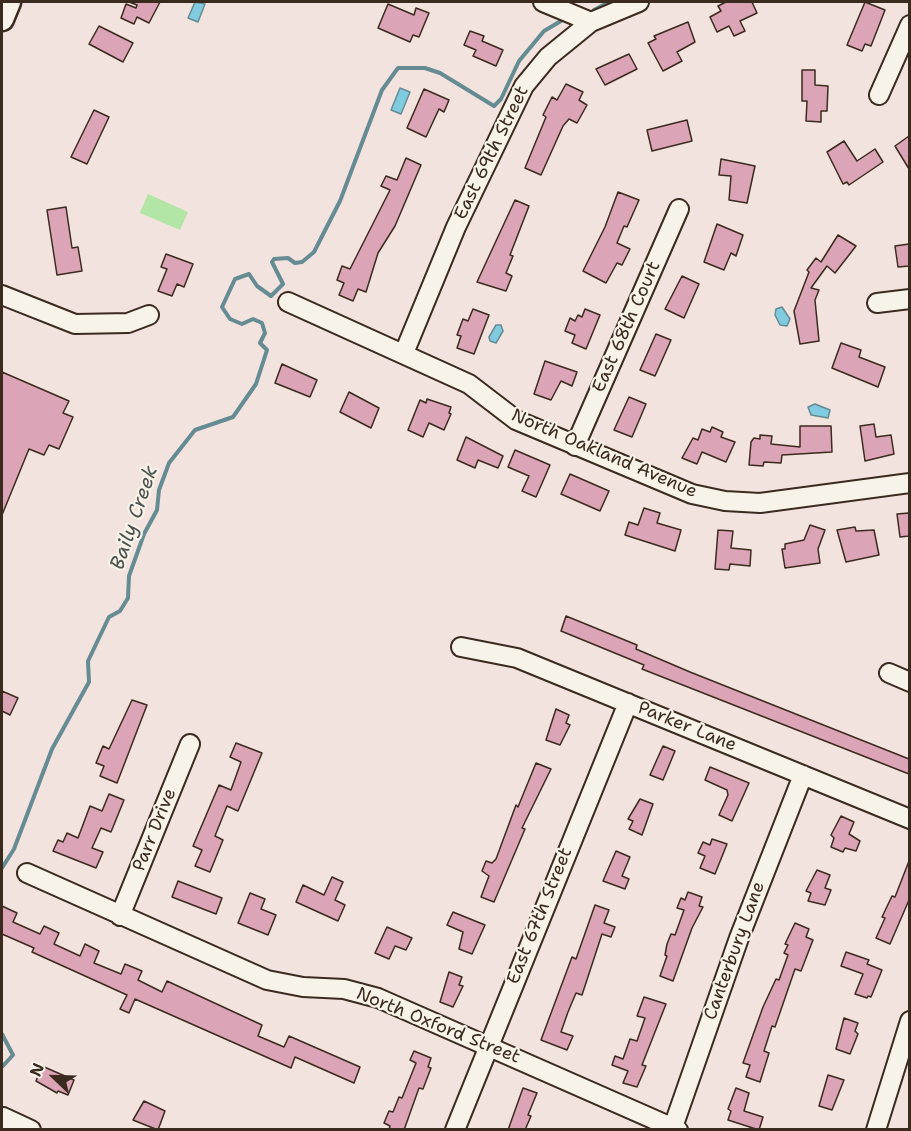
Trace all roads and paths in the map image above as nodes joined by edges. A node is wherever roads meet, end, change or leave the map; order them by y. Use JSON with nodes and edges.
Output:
{"nodes":[{"id":1,"x":9,"y":2,"type":"edge"},
{"id":2,"x":543,"y":2,"type":"edge"},
{"id":3,"x":639,"y":2,"type":"edge"},
{"id":4,"x":2,"y":19,"type":"edge"},
{"id":5,"x":591,"y":22,"type":"junction"},
{"id":6,"x":909,"y":25,"type":"edge"},
{"id":7,"x":879,"y":95,"type":"dead end"},
{"id":8,"x":679,"y":209,"type":"dead end"},
{"id":9,"x":2,"y":295,"type":"edge"},
{"id":10,"x":909,"y":299,"type":"edge"},
{"id":11,"x":288,"y":302,"type":"dead end"},
{"id":12,"x":877,"y":303,"type":"dead end"},
{"id":13,"x":149,"y":315,"type":"dead end"},
{"id":14,"x":404,"y":353,"type":"junction"},
{"id":15,"x":575,"y":446,"type":"junction"},
{"id":16,"x":909,"y":483,"type":"edge"},
{"id":17,"x":461,"y":646,"type":"dead end"},
{"id":18,"x":889,"y":673,"type":"dead end"},
{"id":19,"x":909,"y":682,"type":"edge"},
{"id":20,"x":628,"y":703,"type":"junction"},
{"id":21,"x":190,"y":744,"type":"dead end"},
{"id":22,"x":803,"y":775,"type":"junction"},
{"id":23,"x":909,"y":819,"type":"edge"},
{"id":24,"x":27,"y":873,"type":"dead end"},
{"id":25,"x":120,"y":916,"type":"junction"},
{"id":26,"x":909,"y":1025,"type":"edge"},
{"id":27,"x":488,"y":1046,"type":"junction"},
{"id":28,"x":2,"y":1123,"type":"edge"},
{"id":29,"x":675,"y":1129,"type":"edge"},
{"id":30,"x":31,"y":1130,"type":"edge"},
{"id":31,"x":455,"y":1130,"type":"edge"},
{"id":32,"x":876,"y":1130,"type":"edge"}],
"edges":[{"from":1,"to":4,"type":"main road"},
{"from":2,"to":5,"type":"street"},
{"from":3,"to":5,"type":"street","name":"East 69th Street"},
{"from":5,"to":14,"type":"street","name":"East 69th Street"},
{"from":6,"to":7,"type":"street"},
{"from":8,"to":15,"type":"street","name":"East 68th Court"},
{"from":9,"to":13,"type":"street"},
{"from":10,"to":12,"type":"street"},
{"from":11,"to":14,"type":"street","name":"North Oakland Avenue"},
{"from":14,"to":15,"type":"street","name":"North Oakland Avenue"},
{"from":15,"to":16,"type":"street","name":"North Oakland Avenue"},
{"from":17,"to":20,"type":"street","name":"Parker Lane"},
{"from":18,"to":19,"type":"street"},
{"from":20,"to":22,"type":"street","name":"Parker Lane"},
{"from":20,"to":27,"type":"street","name":"East 67th Street"},
{"from":21,"to":25,"type":"street","name":"Parr Drive"},
{"from":22,"to":23,"type":"street","name":"Parker Lane"},
{"from":22,"to":29,"type":"street","name":"Canterbury Lane"},
{"from":24,"to":25,"type":"street","name":"North Oxford Street"},
{"from":25,"to":27,"type":"street","name":"North Oxford Street"},
{"from":26,"to":32,"type":"street"},
{"from":27,"to":29,"type":"street","name":"North Oxford Street"},
{"from":27,"to":31,"type":"street","name":"East 67th Street"},
{"from":28,"to":30,"type":"street"}]}
